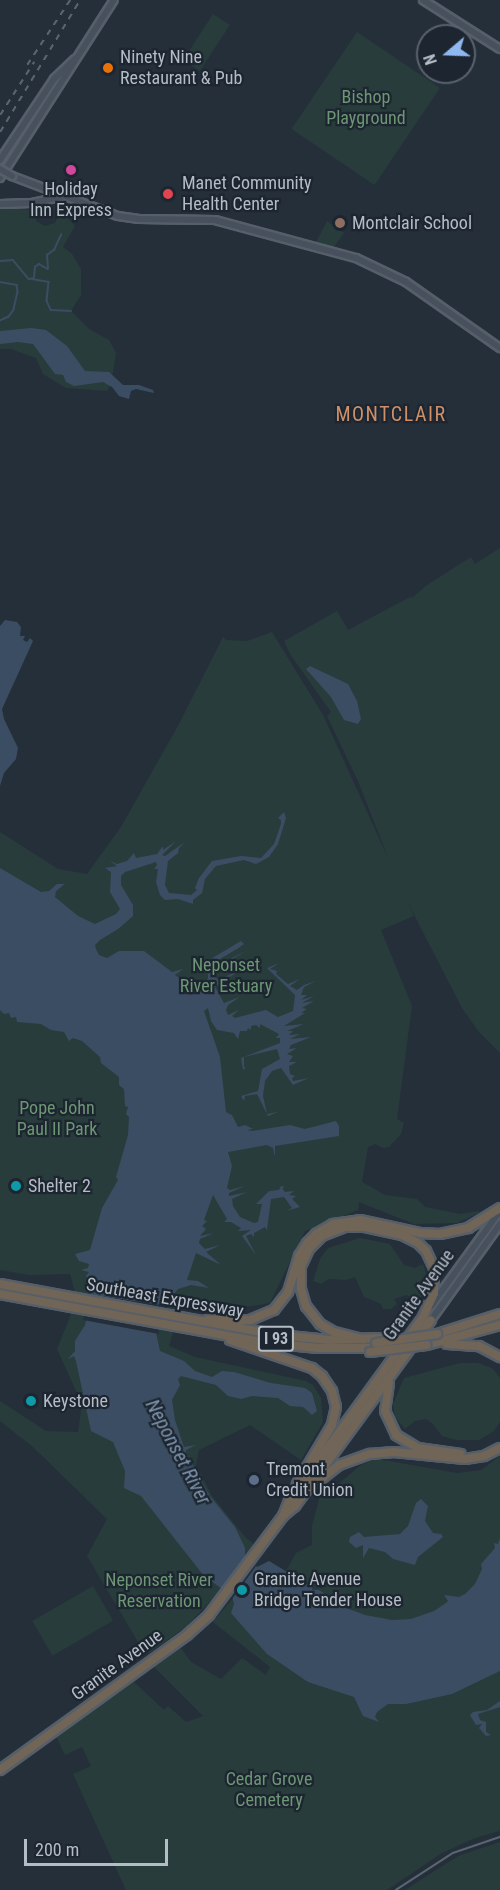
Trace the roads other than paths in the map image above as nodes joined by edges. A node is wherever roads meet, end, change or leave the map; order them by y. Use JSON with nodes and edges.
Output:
{"nodes":[{"id":1,"x":114,"y":0,"type":"edge"},
{"id":2,"x":423,"y":0,"type":"edge"},
{"id":3,"x":500,"y":49,"type":"edge"},
{"id":4,"x":79,"y":56,"type":"junction"},
{"id":5,"x":0,"y":160,"type":"edge"},
{"id":6,"x":2,"y":170,"type":"edge"},
{"id":7,"x":0,"y":179,"type":"edge"},
{"id":8,"x":44,"y":189,"type":"junction"},
{"id":9,"x":64,"y":196,"type":"junction"},
{"id":10,"x":32,"y":203,"type":"junction"},
{"id":11,"x":0,"y":204,"type":"edge"},
{"id":12,"x":500,"y":348,"type":"edge"},
{"id":13,"x":500,"y":1210,"type":"edge"},
{"id":14,"x":500,"y":1224,"type":"edge"},
{"id":15,"x":0,"y":1286,"type":"edge"},
{"id":16,"x":0,"y":1296,"type":"edge"},
{"id":17,"x":72,"y":1305,"type":"junction"},
{"id":18,"x":500,"y":1312,"type":"edge"},
{"id":19,"x":427,"y":1318,"type":"junction"},
{"id":20,"x":500,"y":1320,"type":"edge"},
{"id":21,"x":198,"y":1321,"type":"junction"},
{"id":22,"x":177,"y":1324,"type":"junction"},
{"id":23,"x":500,"y":1324,"type":"edge"},
{"id":24,"x":434,"y":1338,"type":"junction"},
{"id":25,"x":363,"y":1339,"type":"junction"},
{"id":26,"x":230,"y":1340,"type":"junction"},
{"id":27,"x":375,"y":1345,"type":"junction"},
{"id":28,"x":500,"y":1357,"type":"edge"},
{"id":29,"x":398,"y":1366,"type":"junction"},
{"id":30,"x":500,"y":1440,"type":"edge"},
{"id":31,"x":500,"y":1448,"type":"edge"},
{"id":32,"x":303,"y":1495,"type":"junction"},
{"id":33,"x":287,"y":1505,"type":"junction"},
{"id":34,"x":283,"y":1516,"type":"junction"},
{"id":35,"x":0,"y":1770,"type":"edge"}],
"edges":[{"from":1,"to":4,"type":"main road"},
{"from":2,"to":3,"type":"main road"},
{"from":4,"to":5,"type":"main road"},
{"from":4,"to":6,"type":"main road"},
{"from":6,"to":7,"type":"main road"},
{"from":6,"to":8,"type":"main road","bridge":true},
{"from":8,"to":9,"type":"main road"},
{"from":8,"to":10,"type":"main road"},
{"from":9,"to":10,"type":"main road"},
{"from":9,"to":12,"type":"main road"},
{"from":10,"to":11,"type":"main road"},
{"from":13,"to":19,"type":"main road","name":"Granite Avenue"},
{"from":13,"to":21,"type":"highway"},
{"from":14,"to":19,"type":"main road","name":"Granite Avenue"},
{"from":15,"to":17,"type":"highway","name":"Southeast Expressway","number":"I 93"},
{"from":16,"to":17,"type":"highway","name":"Southeast Expressway","number":"I 93"},
{"from":17,"to":22,"type":"highway","name":"Southeast Expressway","number":"I 93"},
{"from":17,"to":22,"type":"highway","name":"Southeast Expressway","number":"I 93"},
{"from":18,"to":24,"type":"highway","name":"Southeast Expressway","number":"I 93"},
{"from":19,"to":25,"type":"highway"},
{"from":19,"to":29,"type":"highway","name":"Granite Avenue"},
{"from":19,"to":33,"type":"highway","name":"Granite Avenue"},
{"from":20,"to":24,"type":"highway","number":"I 93"},
{"from":21,"to":22,"type":"highway","name":"Southeast Expressway","number":"I 93"},
{"from":21,"to":25,"type":"highway","name":"Southeast Expressway","number":"I 93"},
{"from":22,"to":26,"type":"highway","name":"Southeast Expressway","number":"I 93"},
{"from":22,"to":27,"type":"highway","number":"I 93"},
{"from":23,"to":24,"type":"highway","name":"Southeast Expressway","number":"I 93"},
{"from":24,"to":27,"type":"highway","name":"Southeast Expressway","number":"I 93","bridge":true},
{"from":24,"to":27,"type":"highway","name":"Southeast Expressway","number":"I 93","bridge":true},
{"from":24,"to":28,"type":"highway"},
{"from":25,"to":27,"type":"highway","name":"Southeast Expressway","number":"I 93"},
{"from":26,"to":27,"type":"highway","name":"Southeast Expressway","number":"I 93"},
{"from":26,"to":33,"type":"highway"},
{"from":29,"to":30,"type":"highway"},
{"from":29,"to":32,"type":"highway","name":"Granite Avenue"},
{"from":31,"to":32,"type":"highway"},
{"from":32,"to":34,"type":"highway","name":"Granite Avenue"},
{"from":33,"to":34,"type":"highway","name":"Granite Avenue"},
{"from":34,"to":35,"type":"highway","name":"Granite Avenue"}]}
